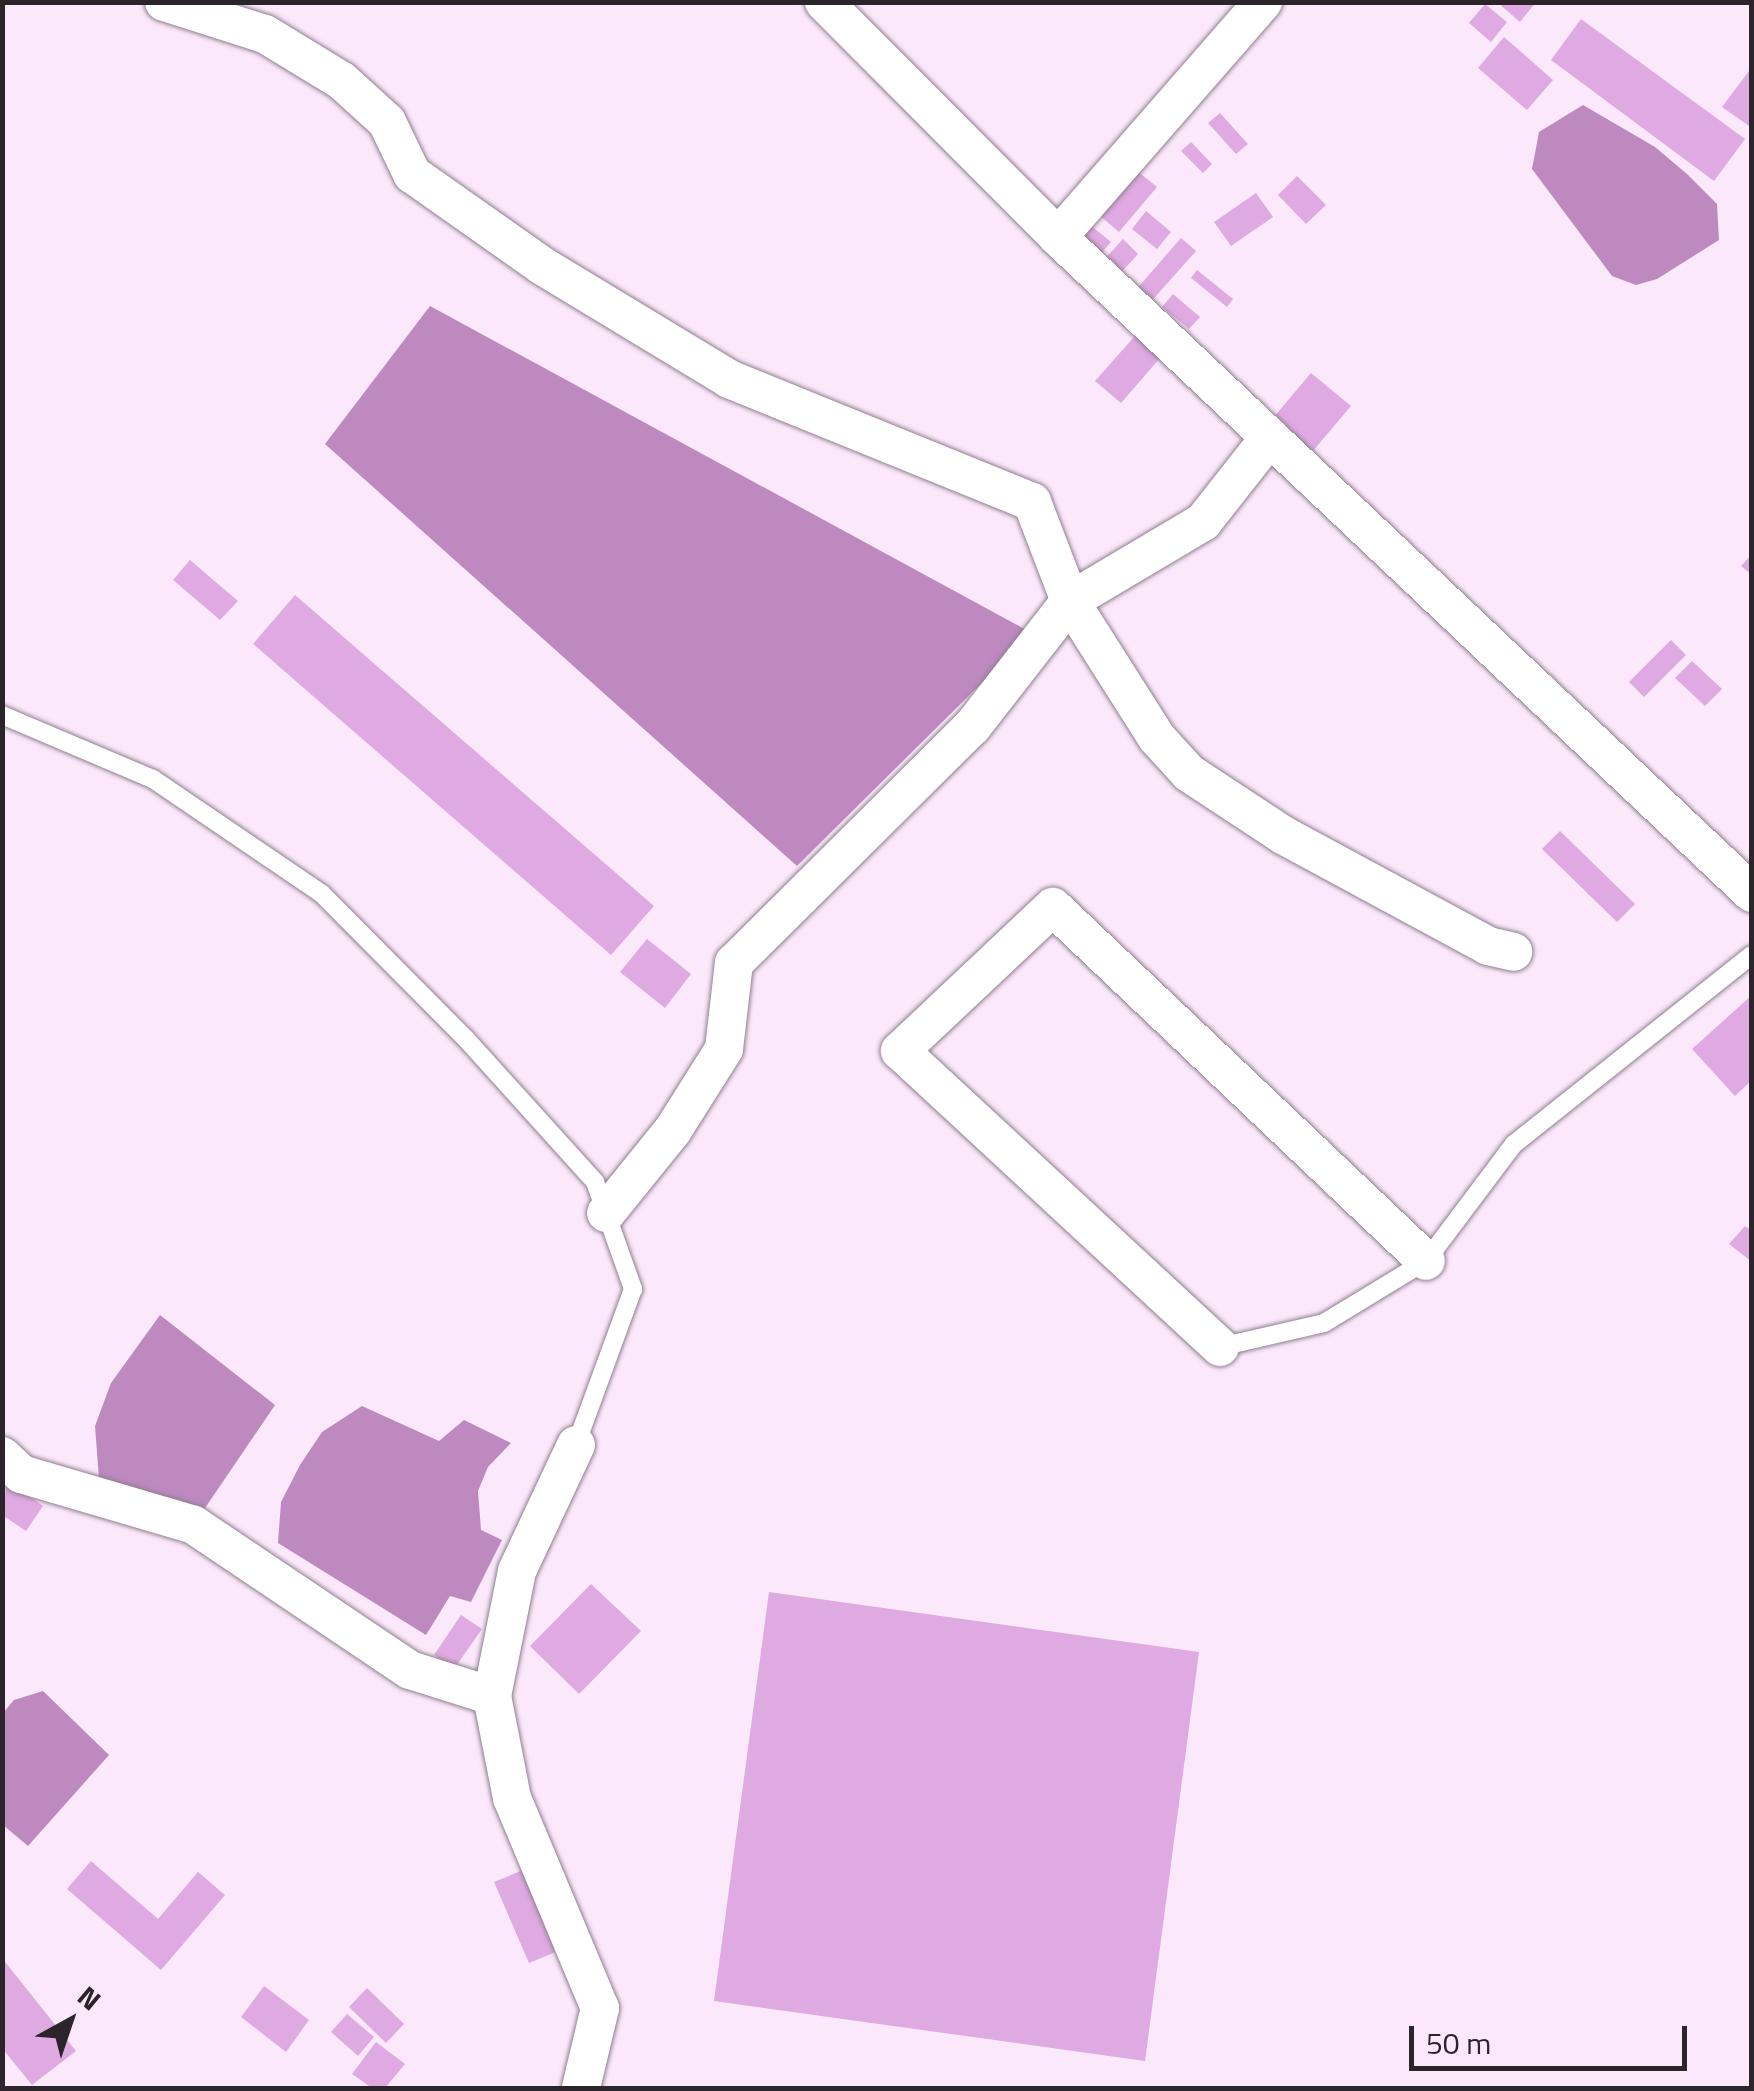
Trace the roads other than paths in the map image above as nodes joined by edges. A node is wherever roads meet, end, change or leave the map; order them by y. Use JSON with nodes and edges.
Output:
{"nodes":[{"id":1,"x":164,"y":2,"type":"edge"},
{"id":2,"x":824,"y":2,"type":"edge"},
{"id":3,"x":1263,"y":2,"type":"edge"},
{"id":4,"x":1058,"y":237,"type":"junction"},
{"id":5,"x":1270,"y":437,"type":"junction"},
{"id":6,"x":1070,"y":601,"type":"junction"},
{"id":7,"x":2,"y":715,"type":"edge"},
{"id":8,"x":1752,"y":893,"type":"edge"},
{"id":9,"x":1514,"y":952,"type":"dead end"},
{"id":10,"x":1752,"y":955,"type":"edge"},
{"id":11,"x":606,"y":1213,"type":"junction"},
{"id":12,"x":1426,"y":1261,"type":"junction"},
{"id":13,"x":1220,"y":1347,"type":"joint"},
{"id":14,"x":576,"y":1445,"type":"joint"},
{"id":15,"x":2,"y":1456,"type":"edge"},
{"id":16,"x":492,"y":1696,"type":"junction"},
{"id":17,"x":582,"y":2088,"type":"edge"}],
"edges":[{"from":1,"to":6,"type":"street"},
{"from":2,"to":4,"type":"street"},
{"from":3,"to":4,"type":"street"},
{"from":4,"to":5,"type":"street"},
{"from":5,"to":6,"type":"street"},
{"from":5,"to":8,"type":"street"},
{"from":6,"to":9,"type":"street"},
{"from":6,"to":11,"type":"street"},
{"from":7,"to":11,"type":"lane"},
{"from":10,"to":12,"type":"lane"},
{"from":11,"to":14,"type":"lane"},
{"from":12,"to":13,"type":"lane"},
{"from":12,"to":13,"type":"street"},
{"from":14,"to":16,"type":"street"},
{"from":15,"to":16,"type":"street"},
{"from":16,"to":17,"type":"street"}]}
